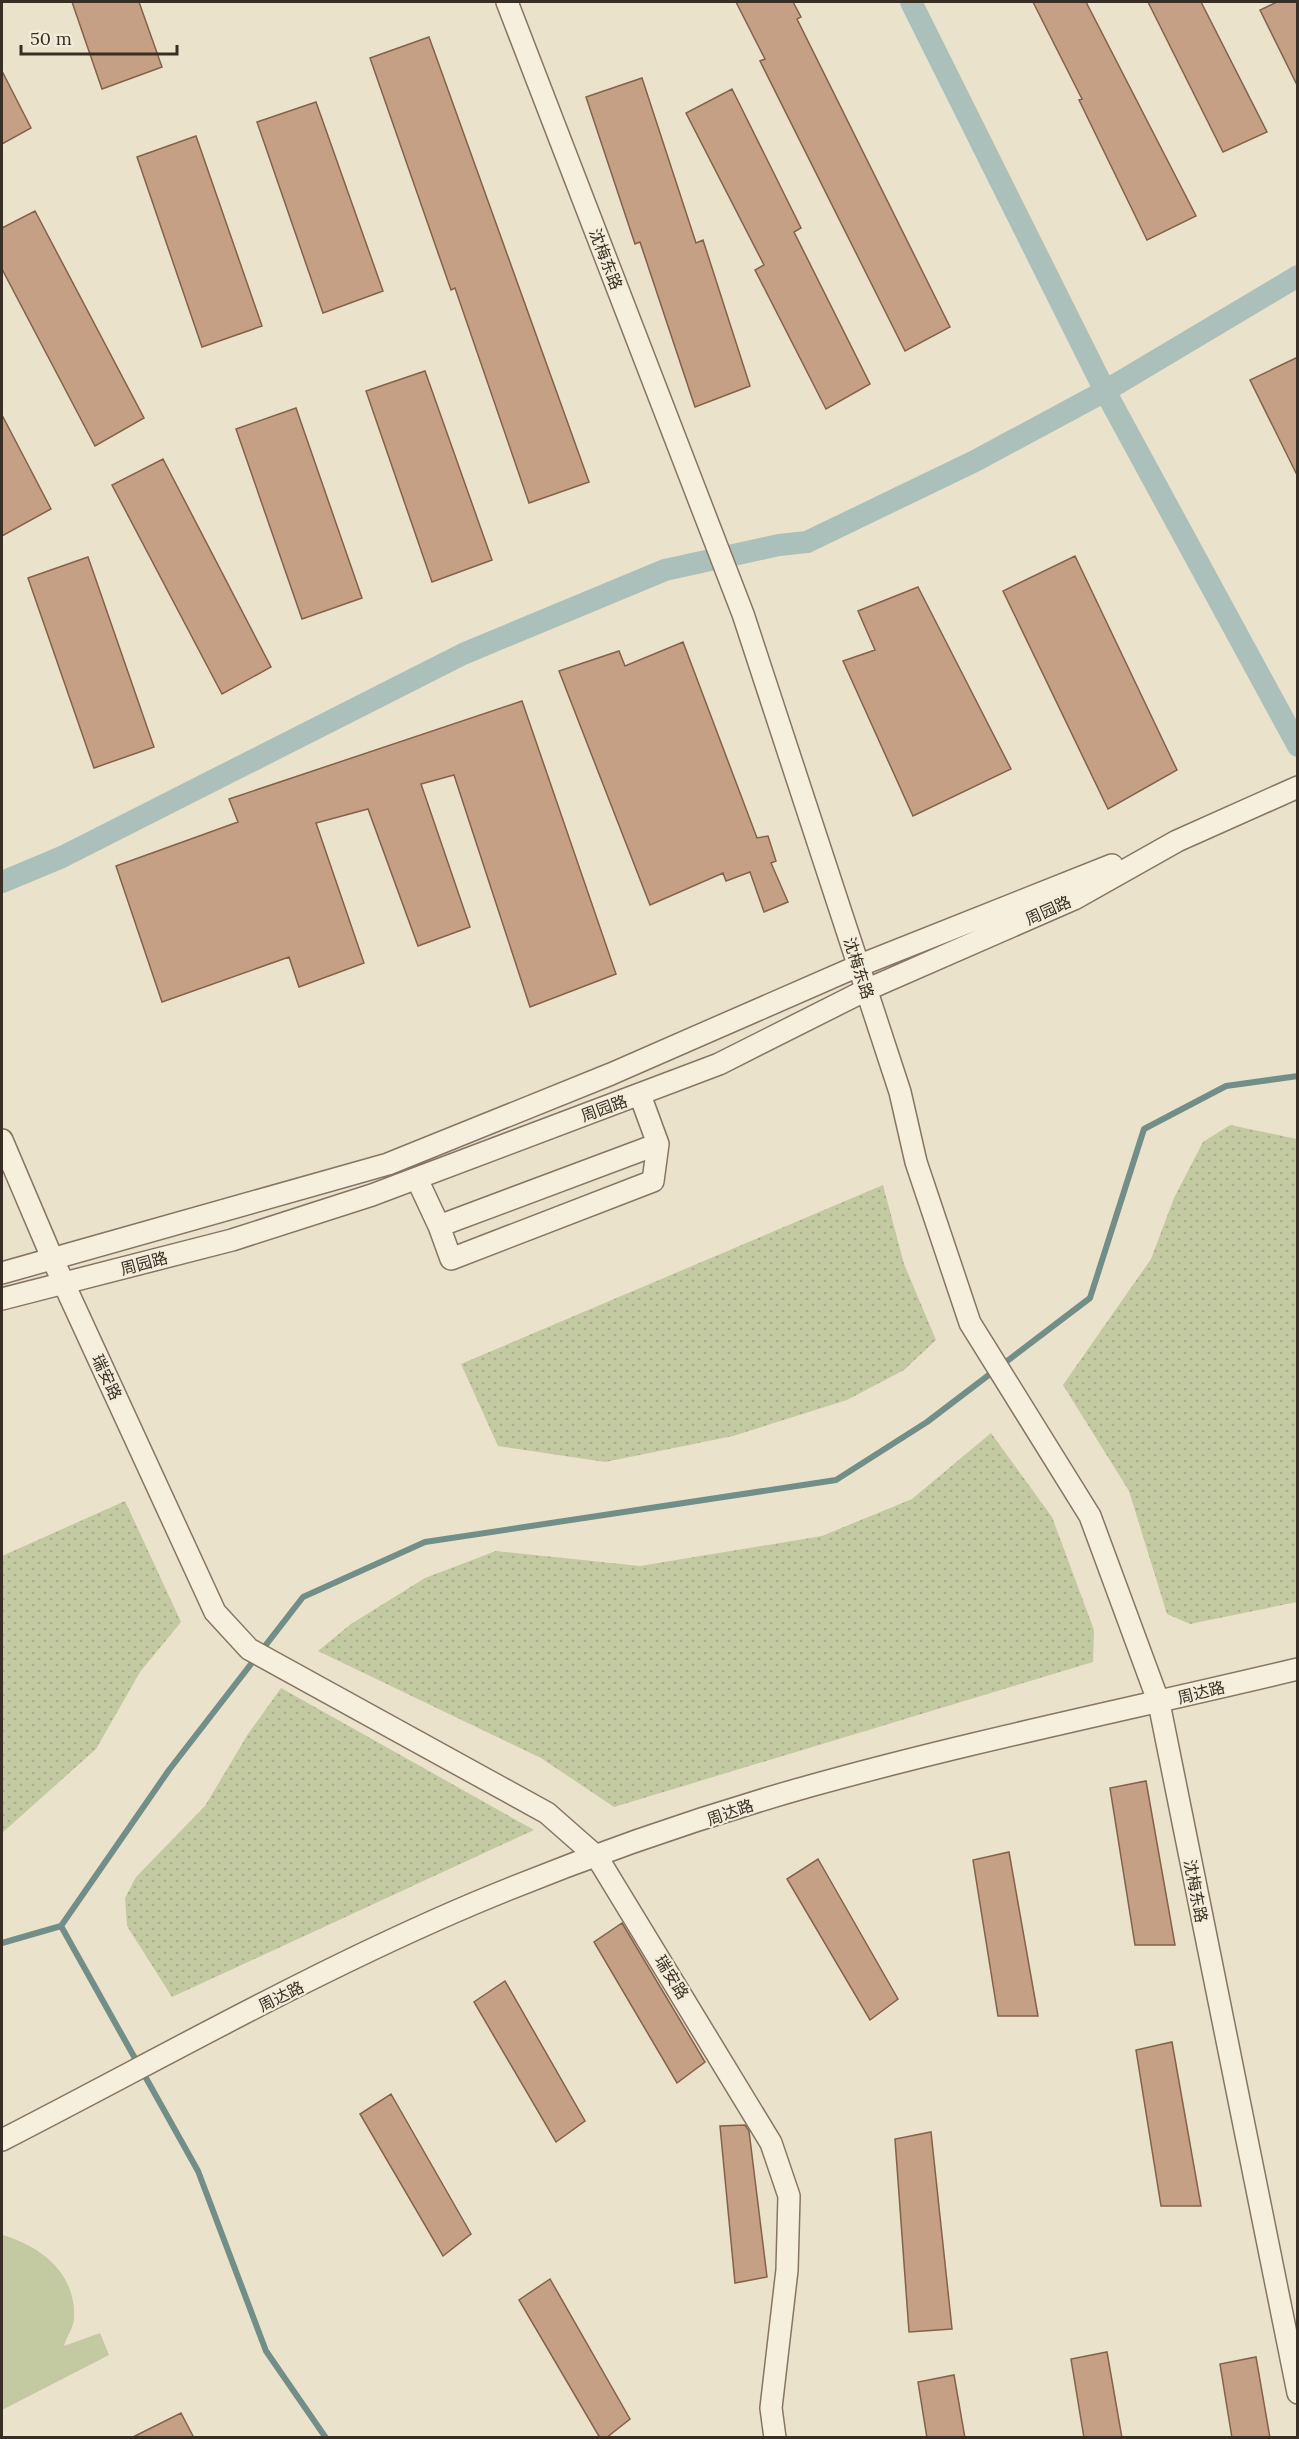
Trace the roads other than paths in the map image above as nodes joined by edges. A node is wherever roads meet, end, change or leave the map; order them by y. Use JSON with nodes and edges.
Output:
{"nodes":[{"id":1,"x":507,"y":2,"type":"edge"},
{"id":2,"x":1298,"y":787,"type":"edge"},
{"id":3,"x":1177,"y":841,"type":"junction"},
{"id":4,"x":858,"y":966,"type":"junction"},
{"id":5,"x":866,"y":990,"type":"junction"},
{"id":6,"x":640,"y":1095,"type":"junction"},
{"id":7,"x":2,"y":1140,"type":"edge"},
{"id":8,"x":658,"y":1144,"type":"junction"},
{"id":9,"x":417,"y":1179,"type":"junction"},
{"id":10,"x":440,"y":1226,"type":"junction"},
{"id":11,"x":53,"y":1260,"type":"junction"},
{"id":12,"x":2,"y":1273,"type":"edge"},
{"id":13,"x":64,"y":1284,"type":"junction"},
{"id":14,"x":2,"y":1299,"type":"edge"},
{"id":15,"x":1298,"y":1669,"type":"edge"},
{"id":16,"x":1159,"y":1703,"type":"junction"},
{"id":17,"x":597,"y":1857,"type":"junction"},
{"id":18,"x":2,"y":2140,"type":"edge"},
{"id":19,"x":1298,"y":2393,"type":"edge"},
{"id":20,"x":775,"y":2438,"type":"edge"}],
"edges":[{"from":1,"to":4,"type":"street","name":"沈梅东路"},
{"from":2,"to":3,"type":"street","name":"周园路"},
{"from":3,"to":4,"type":"street","name":"周园路"},
{"from":3,"to":5,"type":"street","name":"周园路"},
{"from":4,"to":5,"type":"street","name":"沈梅东路"},
{"from":4,"to":11,"type":"street","name":"周园路"},
{"from":5,"to":6,"type":"street","name":"周园路"},
{"from":5,"to":16,"type":"street","name":"沈梅东路"},
{"from":6,"to":8,"type":"street"},
{"from":6,"to":9,"type":"street","name":"周园路"},
{"from":7,"to":11,"type":"street","name":"瑞安路"},
{"from":8,"to":10,"type":"street"},
{"from":8,"to":10,"type":"street"},
{"from":9,"to":10,"type":"street"},
{"from":9,"to":13,"type":"street","name":"周园路"},
{"from":11,"to":12,"type":"street","name":"周园路"},
{"from":11,"to":13,"type":"street","name":"瑞安路"},
{"from":13,"to":14,"type":"street","name":"周园路"},
{"from":13,"to":17,"type":"street","name":"瑞安路"},
{"from":15,"to":16,"type":"street","name":"周达路"},
{"from":16,"to":17,"type":"street","name":"周达路"},
{"from":16,"to":19,"type":"street","name":"沈梅东路"},
{"from":17,"to":18,"type":"street","name":"周达路"},
{"from":17,"to":20,"type":"street","name":"瑞安路"}]}
